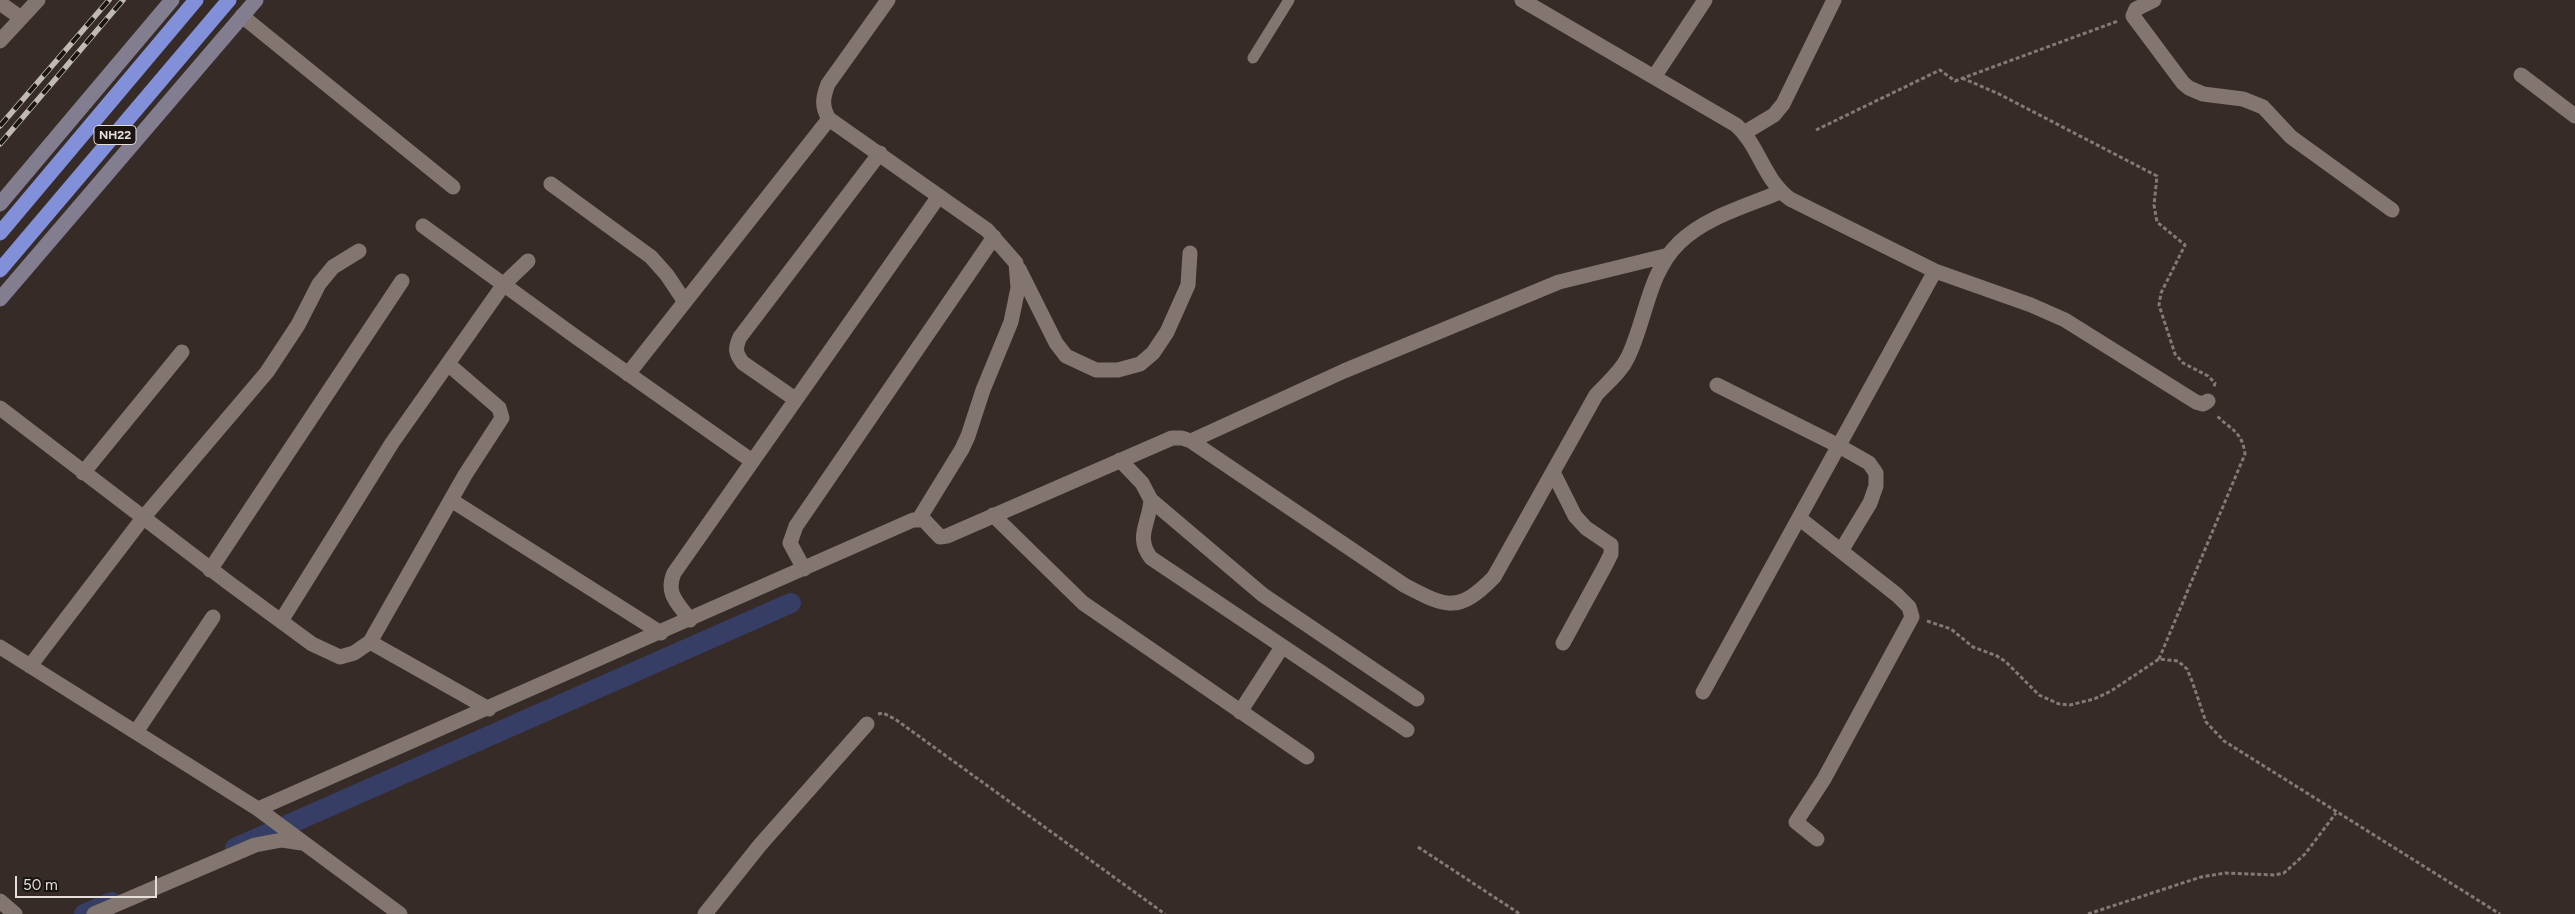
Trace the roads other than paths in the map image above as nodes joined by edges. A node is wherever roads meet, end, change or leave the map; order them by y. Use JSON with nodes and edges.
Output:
{"nodes":[{"id":1,"x":38,"y":0,"type":"edge"},
{"id":2,"x":172,"y":0,"type":"edge"},
{"id":3,"x":196,"y":0,"type":"edge"},
{"id":4,"x":230,"y":0,"type":"edge"},
{"id":5,"x":256,"y":0,"type":"edge"},
{"id":6,"x":888,"y":0,"type":"edge"},
{"id":7,"x":1290,"y":0,"type":"edge"},
{"id":8,"x":1522,"y":0,"type":"edge"},
{"id":9,"x":1705,"y":0,"type":"edge"},
{"id":10,"x":1834,"y":0,"type":"edge"},
{"id":11,"x":2154,"y":0,"type":"edge"},
{"id":12,"x":0,"y":3,"type":"edge"},
{"id":13,"x":242,"y":16,"type":"junction"},
{"id":14,"x":21,"y":18,"type":"junction"},
{"id":15,"x":0,"y":41,"type":"edge"},
{"id":16,"x":1253,"y":58,"type":"dead end"},
{"id":17,"x":2520,"y":75,"type":"dead end"},
{"id":18,"x":1654,"y":77,"type":"junction"},
{"id":19,"x":2575,"y":116,"type":"edge"},
{"id":20,"x":828,"y":119,"type":"junction"},
{"id":21,"x":1744,"y":133,"type":"junction"},
{"id":22,"x":880,"y":153,"type":"junction"},
{"id":23,"x":551,"y":184,"type":"dead end"},
{"id":24,"x":453,"y":187,"type":"dead end"},
{"id":25,"x":1780,"y":192,"type":"junction"},
{"id":26,"x":939,"y":196,"type":"junction"},
{"id":27,"x":0,"y":204,"type":"edge"},
{"id":28,"x":2392,"y":210,"type":"dead end"},
{"id":29,"x":423,"y":226,"type":"dead end"},
{"id":30,"x":0,"y":233,"type":"edge"},
{"id":31,"x":994,"y":237,"type":"junction"},
{"id":32,"x":359,"y":251,"type":"dead end"},
{"id":33,"x":1190,"y":253,"type":"dead end"},
{"id":34,"x":1669,"y":255,"type":"junction"},
{"id":35,"x":528,"y":262,"type":"dead end"},
{"id":36,"x":1016,"y":263,"type":"junction"},
{"id":37,"x":0,"y":270,"type":"edge"},
{"id":38,"x":1934,"y":271,"type":"junction"},
{"id":39,"x":402,"y":281,"type":"dead end"},
{"id":40,"x":504,"y":284,"type":"junction"},
{"id":41,"x":0,"y":299,"type":"edge"},
{"id":42,"x":685,"y":302,"type":"junction"},
{"id":43,"x":182,"y":352,"type":"dead end"},
{"id":44,"x":448,"y":364,"type":"junction"},
{"id":45,"x":628,"y":374,"type":"junction"},
{"id":46,"x":1718,"y":384,"type":"dead end"},
{"id":47,"x":795,"y":399,"type":"junction"},
{"id":48,"x":2207,"y":402,"type":"road end"},
{"id":49,"x":0,"y":408,"type":"edge"},
{"id":50,"x":1192,"y":441,"type":"junction"},
{"id":51,"x":1839,"y":446,"type":"junction"},
{"id":52,"x":1120,"y":460,"type":"junction"},
{"id":53,"x":752,"y":461,"type":"junction"},
{"id":54,"x":1553,"y":472,"type":"junction"},
{"id":55,"x":83,"y":473,"type":"junction"},
{"id":56,"x":451,"y":500,"type":"junction"},
{"id":57,"x":1151,"y":500,"type":"junction"},
{"id":58,"x":993,"y":515,"type":"junction"},
{"id":59,"x":143,"y":518,"type":"junction"},
{"id":60,"x":1799,"y":518,"type":"junction"},
{"id":61,"x":927,"y":525,"type":"junction"},
{"id":62,"x":1840,"y":550,"type":"junction"},
{"id":63,"x":804,"y":569,"type":"junction"},
{"id":64,"x":210,"y":570,"type":"junction"},
{"id":65,"x":212,"y":617,"type":"dead end"},
{"id":66,"x":690,"y":620,"type":"junction"},
{"id":67,"x":281,"y":621,"type":"junction"},
{"id":68,"x":661,"y":633,"type":"junction"},
{"id":69,"x":370,"y":642,"type":"junction"},
{"id":70,"x":1563,"y":643,"type":"dead end"},
{"id":71,"x":1282,"y":647,"type":"junction"},
{"id":72,"x":2,"y":651,"type":"edge"},
{"id":73,"x":30,"y":666,"type":"junction"},
{"id":74,"x":1703,"y":692,"type":"dead end"},
{"id":75,"x":1417,"y":700,"type":"dead end"},
{"id":76,"x":489,"y":709,"type":"junction"},
{"id":77,"x":1240,"y":712,"type":"junction"},
{"id":78,"x":867,"y":724,"type":"road end"},
{"id":79,"x":1407,"y":730,"type":"dead end"},
{"id":80,"x":136,"y":732,"type":"junction"},
{"id":81,"x":1307,"y":757,"type":"dead end"},
{"id":82,"x":262,"y":812,"type":"junction"},
{"id":83,"x":299,"y":839,"type":"junction"},
{"id":84,"x":1818,"y":839,"type":"dead end"},
{"id":85,"x":0,"y":901,"type":"edge"},
{"id":86,"x":15,"y":914,"type":"edge"},
{"id":87,"x":94,"y":914,"type":"edge"},
{"id":88,"x":400,"y":914,"type":"edge"},
{"id":89,"x":705,"y":914,"type":"edge"}],
"edges":[{"from":1,"to":14,"type":"street"},
{"from":2,"to":27,"type":"street"},
{"from":3,"to":30,"type":"highway","number":"NH22"},
{"from":4,"to":37,"type":"highway","number":"NH22"},
{"from":5,"to":13,"type":"street"},
{"from":6,"to":20,"type":"street"},
{"from":7,"to":16,"type":"lane"},
{"from":8,"to":18,"type":"street"},
{"from":9,"to":18,"type":"street"},
{"from":10,"to":21,"type":"street"},
{"from":11,"to":28,"type":"street"},
{"from":12,"to":14,"type":"street"},
{"from":13,"to":24,"type":"street"},
{"from":13,"to":41,"type":"street"},
{"from":14,"to":15,"type":"street"},
{"from":17,"to":19,"type":"street"},
{"from":18,"to":21,"type":"street"},
{"from":20,"to":22,"type":"street"},
{"from":20,"to":42,"type":"street"},
{"from":21,"to":25,"type":"street"},
{"from":22,"to":26,"type":"street"},
{"from":22,"to":47,"type":"street"},
{"from":23,"to":42,"type":"street"},
{"from":25,"to":34,"type":"street"},
{"from":25,"to":38,"type":"street"},
{"from":26,"to":31,"type":"street"},
{"from":26,"to":47,"type":"street"},
{"from":29,"to":40,"type":"street"},
{"from":31,"to":36,"type":"street"},
{"from":31,"to":63,"type":"street"},
{"from":32,"to":59,"type":"street"},
{"from":33,"to":36,"type":"street"},
{"from":34,"to":50,"type":"street"},
{"from":34,"to":54,"type":"street"},
{"from":35,"to":40,"type":"street"},
{"from":36,"to":61,"type":"street"},
{"from":38,"to":48,"type":"street"},
{"from":38,"to":51,"type":"street"},
{"from":39,"to":64,"type":"street"},
{"from":40,"to":44,"type":"street"},
{"from":40,"to":45,"type":"street"},
{"from":42,"to":45,"type":"street"},
{"from":43,"to":55,"type":"street"},
{"from":44,"to":56,"type":"street"},
{"from":44,"to":67,"type":"street"},
{"from":45,"to":53,"type":"street"},
{"from":46,"to":51,"type":"street"},
{"from":47,"to":53,"type":"street"},
{"from":49,"to":55,"type":"street"},
{"from":50,"to":52,"type":"street"},
{"from":50,"to":54,"type":"street"},
{"from":51,"to":60,"type":"street"},
{"from":51,"to":62,"type":"street"},
{"from":52,"to":57,"type":"street"},
{"from":52,"to":58,"type":"street"},
{"from":53,"to":66,"type":"street"},
{"from":54,"to":70,"type":"street"},
{"from":55,"to":59,"type":"street"},
{"from":56,"to":68,"type":"street"},
{"from":56,"to":69,"type":"street"},
{"from":57,"to":71,"type":"street"},
{"from":57,"to":75,"type":"street"},
{"from":58,"to":61,"type":"street"},
{"from":58,"to":77,"type":"street"},
{"from":59,"to":64,"type":"street"},
{"from":59,"to":73,"type":"street"},
{"from":60,"to":62,"type":"street"},
{"from":60,"to":74,"type":"street"},
{"from":61,"to":63,"type":"street"},
{"from":62,"to":84,"type":"street"},
{"from":63,"to":66,"type":"street"},
{"from":64,"to":67,"type":"street"},
{"from":65,"to":80,"type":"street"},
{"from":66,"to":68,"type":"street"},
{"from":67,"to":69,"type":"street"},
{"from":68,"to":76,"type":"street"},
{"from":69,"to":76,"type":"street"},
{"from":71,"to":77,"type":"street"},
{"from":71,"to":79,"type":"street"},
{"from":72,"to":73,"type":"street"},
{"from":73,"to":80,"type":"street"},
{"from":76,"to":82,"type":"street"},
{"from":77,"to":81,"type":"street"},
{"from":78,"to":89,"type":"street"},
{"from":80,"to":82,"type":"street"},
{"from":82,"to":83,"type":"street"},
{"from":83,"to":87,"type":"street"},
{"from":83,"to":88,"type":"street"},
{"from":85,"to":86,"type":"street"}]}
